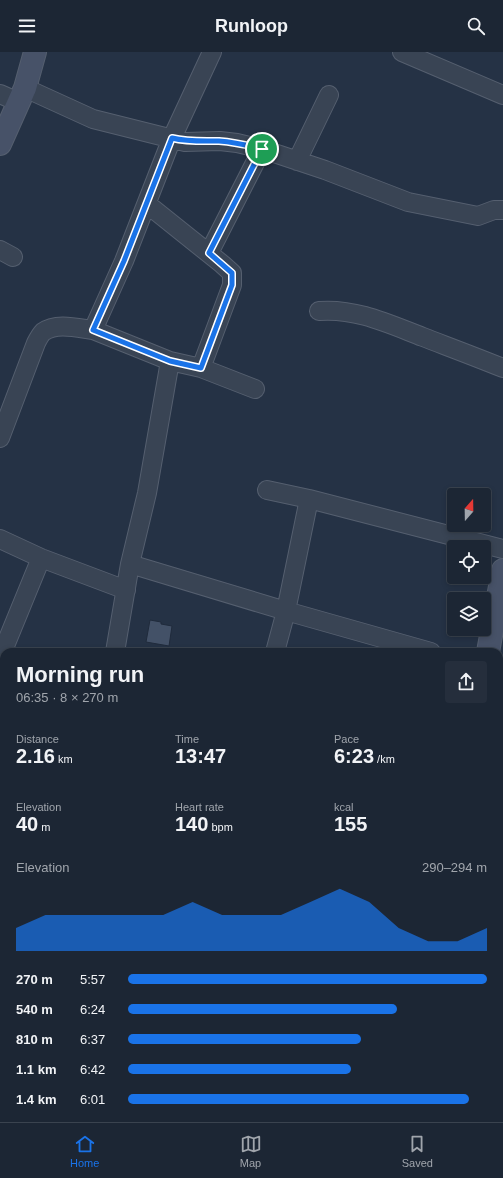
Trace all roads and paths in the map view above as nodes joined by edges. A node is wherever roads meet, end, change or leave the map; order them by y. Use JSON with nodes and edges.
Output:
{"nodes":[{"id":1,"x":34,"y":52,"type":"edge"},
{"id":2,"x":212,"y":52,"type":"edge"},
{"id":3,"x":402,"y":52,"type":"edge"},
{"id":4,"x":14,"y":95,"type":"edge"},
{"id":5,"x":328,"y":95,"type":"dead end"},
{"id":6,"x":503,"y":95,"type":"edge"},
{"id":7,"x":172,"y":138,"type":"junction"},
{"id":8,"x":0,"y":144,"type":"edge"},
{"id":9,"x":262,"y":149,"type":"junction"},
{"id":10,"x":298,"y":161,"type":"junction"},
{"id":11,"x":147,"y":204,"type":"junction"},
{"id":12,"x":503,"y":210,"type":"edge"},
{"id":13,"x":209,"y":253,"type":"junction"},
{"id":14,"x":319,"y":311,"type":"dead end"},
{"id":15,"x":93,"y":330,"type":"junction"},
{"id":16,"x":170,"y":361,"type":"junction"},
{"id":17,"x":201,"y":368,"type":"junction"},
{"id":18,"x":503,"y":368,"type":"edge"},
{"id":19,"x":255,"y":389,"type":"dead end"},
{"id":20,"x":0,"y":438,"type":"edge"},
{"id":21,"x":267,"y":490,"type":"dead end"},
{"id":22,"x":309,"y":499,"type":"junction"},
{"id":23,"x":0,"y":539,"type":"edge"},
{"id":24,"x":503,"y":549,"type":"edge"},
{"id":25,"x":41,"y":558,"type":"junction"},
{"id":26,"x":130,"y":564,"type":"junction"},
{"id":27,"x":503,"y":570,"type":"edge"},
{"id":28,"x":126,"y":590,"type":"junction"},
{"id":29,"x":286,"y":611,"type":"junction"},
{"id":30,"x":4,"y":648,"type":"edge"},
{"id":31,"x":116,"y":648,"type":"edge"},
{"id":32,"x":276,"y":648,"type":"edge"},
{"id":33,"x":417,"y":648,"type":"edge"},
{"id":34,"x":489,"y":648,"type":"edge"}],
"edges":[{"from":1,"to":4,"type":"street"},
{"from":2,"to":7,"type":"street"},
{"from":3,"to":6,"type":"street"},
{"from":4,"to":7,"type":"street"},
{"from":4,"to":8,"type":"street"},
{"from":5,"to":10,"type":"street"},
{"from":7,"to":9,"type":"street"},
{"from":7,"to":11,"type":"street"},
{"from":9,"to":10,"type":"street"},
{"from":9,"to":13,"type":"street"},
{"from":10,"to":12,"type":"street"},
{"from":11,"to":13,"type":"street"},
{"from":11,"to":15,"type":"street"},
{"from":13,"to":17,"type":"street"},
{"from":14,"to":18,"type":"street"},
{"from":15,"to":16,"type":"street"},
{"from":15,"to":20,"type":"street"},
{"from":16,"to":17,"type":"street"},
{"from":16,"to":26,"type":"street"},
{"from":17,"to":19,"type":"street"},
{"from":21,"to":22,"type":"street"},
{"from":22,"to":24,"type":"street"},
{"from":22,"to":29,"type":"street"},
{"from":23,"to":25,"type":"street"},
{"from":25,"to":28,"type":"street"},
{"from":25,"to":30,"type":"street"},
{"from":26,"to":28,"type":"street"},
{"from":26,"to":29,"type":"street"},
{"from":27,"to":34,"type":"street"},
{"from":28,"to":31,"type":"street"},
{"from":29,"to":32,"type":"street"},
{"from":29,"to":33,"type":"street"}]}
